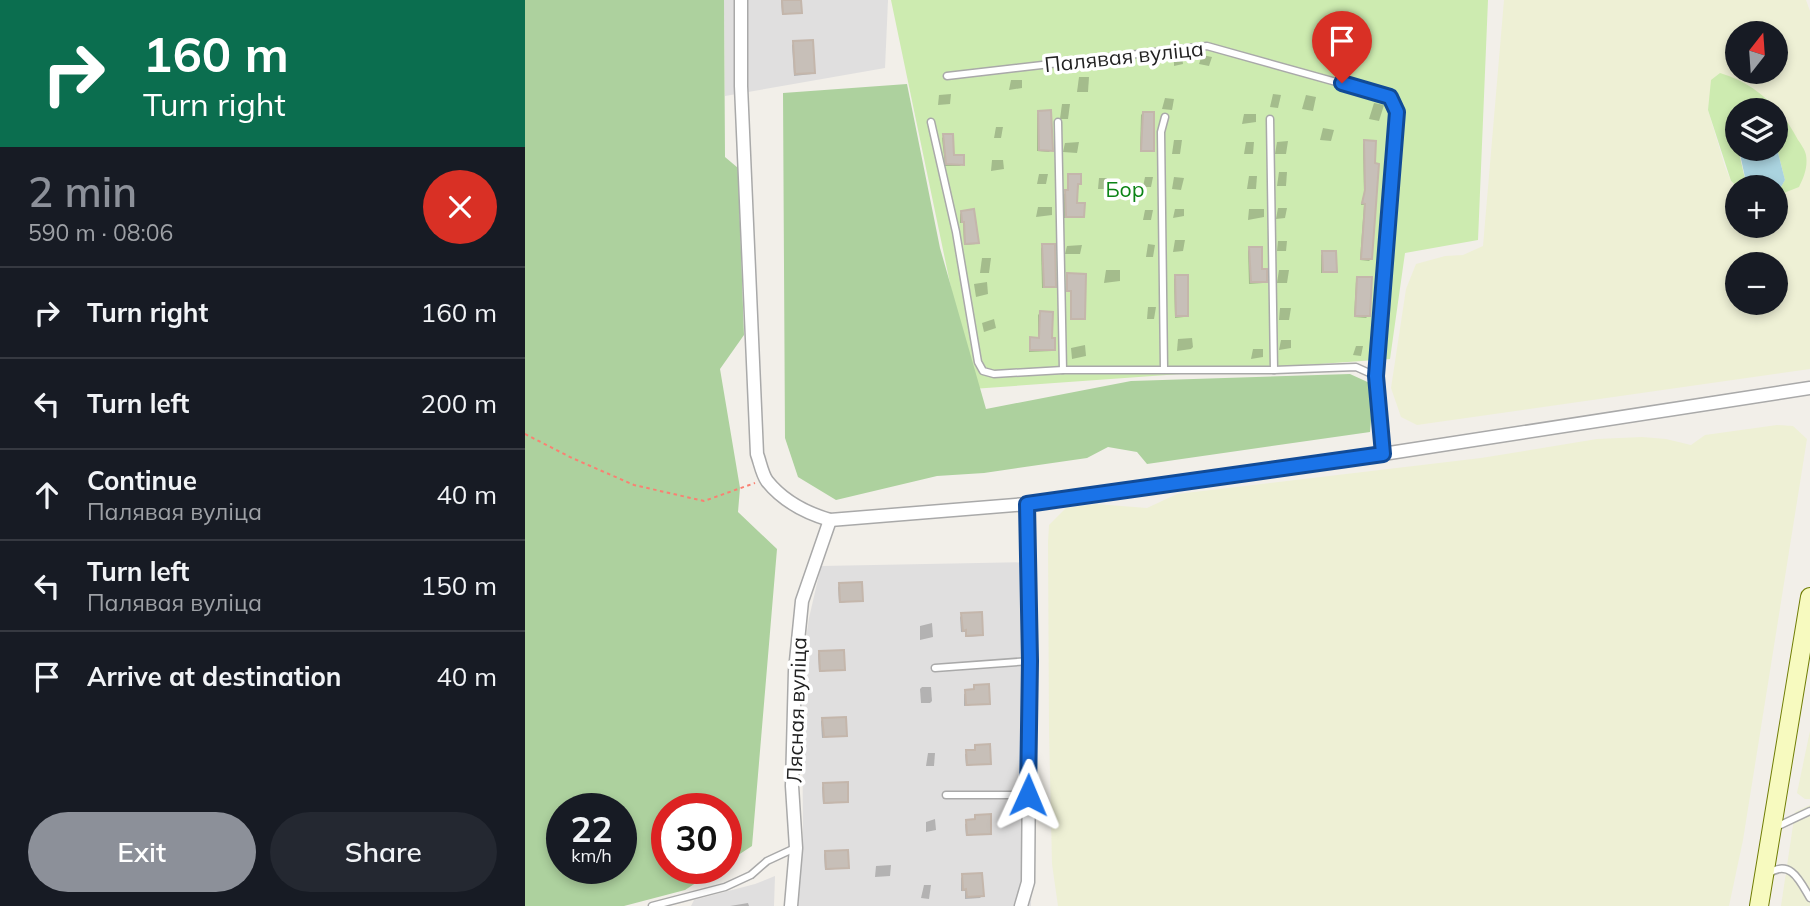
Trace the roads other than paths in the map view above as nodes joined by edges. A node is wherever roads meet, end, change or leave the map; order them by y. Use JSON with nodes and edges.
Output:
{"nodes":[{"id":1,"x":741,"y":0,"type":"edge"},
{"id":2,"x":947,"y":76,"type":"dead end"},
{"id":3,"x":1165,"y":117,"type":"dead end"},
{"id":4,"x":1270,"y":119,"type":"dead end"},
{"id":5,"x":931,"y":122,"type":"dead end"},
{"id":6,"x":1058,"y":122,"type":"dead end"},
{"id":7,"x":1164,"y":369,"type":"junction"},
{"id":8,"x":1063,"y":370,"type":"junction"},
{"id":9,"x":1274,"y":370,"type":"junction"},
{"id":10,"x":1376,"y":376,"type":"junction"},
{"id":11,"x":1810,"y":388,"type":"edge"},
{"id":12,"x":1383,"y":454,"type":"junction"},
{"id":13,"x":1027,"y":504,"type":"junction"},
{"id":14,"x":830,"y":520,"type":"junction"},
{"id":15,"x":1810,"y":597,"type":"edge"},
{"id":16,"x":1030,"y":661,"type":"junction"},
{"id":17,"x":935,"y":668,"type":"dead end"},
{"id":18,"x":1028,"y":795,"type":"junction"},
{"id":19,"x":946,"y":796,"type":"dead end"},
{"id":20,"x":1810,"y":811,"type":"edge"},
{"id":21,"x":1771,"y":829,"type":"junction"},
{"id":22,"x":796,"y":848,"type":"junction"},
{"id":23,"x":1764,"y":877,"type":"junction"},
{"id":24,"x":1810,"y":898,"type":"edge"},
{"id":25,"x":655,"y":905,"type":"edge"},
{"id":26,"x":791,"y":906,"type":"edge"},
{"id":27,"x":1021,"y":906,"type":"edge"},
{"id":28,"x":1759,"y":906,"type":"edge"}],
"edges":[{"from":1,"to":14,"type":"street"},
{"from":2,"to":10,"type":"lane","name":"Палявая вуліца"},
{"from":3,"to":7,"type":"lane"},
{"from":4,"to":9,"type":"lane"},
{"from":5,"to":8,"type":"lane"},
{"from":6,"to":8,"type":"lane"},
{"from":7,"to":8,"type":"lane"},
{"from":7,"to":9,"type":"lane"},
{"from":9,"to":10,"type":"lane"},
{"from":10,"to":12,"type":"lane","name":"Палявая вуліца"},
{"from":11,"to":12,"type":"street"},
{"from":12,"to":13,"type":"street"},
{"from":13,"to":14,"type":"street"},
{"from":13,"to":16,"type":"street"},
{"from":14,"to":22,"type":"street","name":"Лясная вуліца"},
{"from":15,"to":21,"type":"street"},
{"from":16,"to":17,"type":"lane"},
{"from":16,"to":18,"type":"street"},
{"from":18,"to":19,"type":"lane"},
{"from":18,"to":27,"type":"street"},
{"from":20,"to":21,"type":"lane"},
{"from":21,"to":23,"type":"street"},
{"from":22,"to":25,"type":"lane"},
{"from":22,"to":26,"type":"street","name":"Лясная вуліца"},
{"from":23,"to":24,"type":"lane"},
{"from":23,"to":28,"type":"street"}]}
